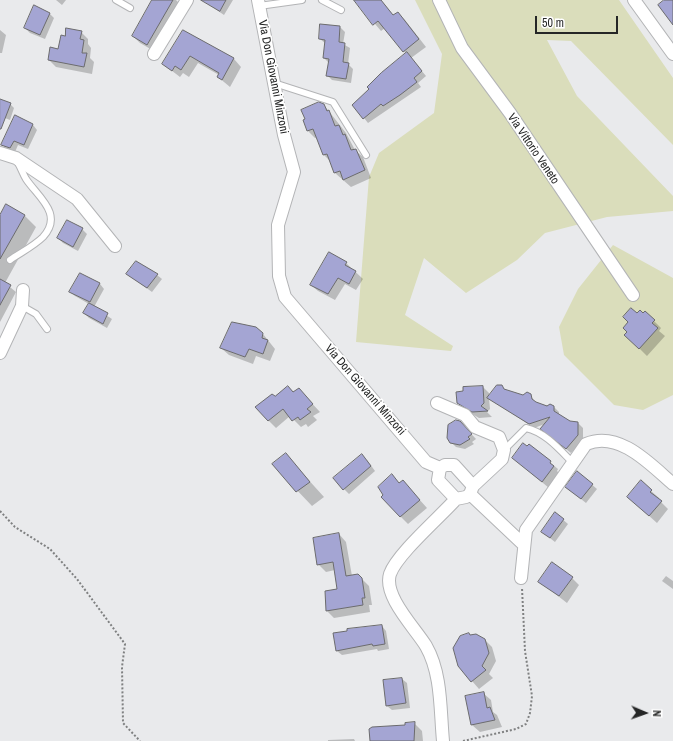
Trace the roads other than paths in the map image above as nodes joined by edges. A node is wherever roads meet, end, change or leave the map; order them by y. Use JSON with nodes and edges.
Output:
{"nodes":[{"id":1,"x":116,"y":0,"type":"edge"},
{"id":2,"x":187,"y":0,"type":"edge"},
{"id":3,"x":302,"y":0,"type":"edge"},
{"id":4,"x":322,"y":0,"type":"edge"},
{"id":5,"x":439,"y":0,"type":"edge"},
{"id":6,"x":634,"y":0,"type":"edge"},
{"id":7,"x":258,"y":3,"type":"edge"},
{"id":8,"x":130,"y":8,"type":"dead end"},
{"id":9,"x":340,"y":10,"type":"dead end"},
{"id":10,"x":154,"y":54,"type":"dead end"},
{"id":11,"x":673,"y":54,"type":"edge"},
{"id":12,"x":274,"y":83,"type":"junction"},
{"id":13,"x":0,"y":153,"type":"edge"},
{"id":14,"x":366,"y":155,"type":"dead end"},
{"id":15,"x":16,"y":158,"type":"junction"},
{"id":16,"x":115,"y":246,"type":"dead end"},
{"id":17,"x":10,"y":260,"type":"dead end"},
{"id":18,"x":23,"y":290,"type":"dead end"},
{"id":19,"x":632,"y":295,"type":"dead end"},
{"id":20,"x":22,"y":306,"type":"junction"},
{"id":21,"x":47,"y":329,"type":"dead end"},
{"id":22,"x":0,"y":354,"type":"edge"},
{"id":23,"x":438,"y":403,"type":"dead end"},
{"id":24,"x":504,"y":450,"type":"junction"},
{"id":25,"x":573,"y":463,"type":"junction"},
{"id":26,"x":440,"y":468,"type":"junction"},
{"id":27,"x":673,"y":484,"type":"edge"},
{"id":28,"x":472,"y":490,"type":"junction"},
{"id":29,"x":456,"y":499,"type":"junction"},
{"id":30,"x":524,"y":545,"type":"junction"},
{"id":31,"x":521,"y":578,"type":"road end"},
{"id":32,"x":443,"y":741,"type":"edge"}],
"edges":[{"from":1,"to":8,"type":"lane"},
{"from":2,"to":10,"type":"street"},
{"from":3,"to":7,"type":"lane"},
{"from":4,"to":9,"type":"lane"},
{"from":5,"to":19,"type":"street","name":"Via Vittorio Veneto"},
{"from":6,"to":11,"type":"street"},
{"from":7,"to":12,"type":"street","name":"Via Don Giovanni Minzoni"},
{"from":12,"to":14,"type":"lane"},
{"from":12,"to":26,"type":"street","name":"Via Don Giovanni Minzoni"},
{"from":13,"to":15,"type":"street"},
{"from":15,"to":16,"type":"street"},
{"from":15,"to":17,"type":"lane"},
{"from":18,"to":20,"type":"street"},
{"from":20,"to":21,"type":"lane"},
{"from":20,"to":22,"type":"street"},
{"from":23,"to":24,"type":"street"},
{"from":24,"to":25,"type":"lane"},
{"from":24,"to":28,"type":"street"},
{"from":25,"to":27,"type":"street"},
{"from":25,"to":30,"type":"street"},
{"from":26,"to":28,"type":"street"},
{"from":26,"to":29,"type":"street"},
{"from":28,"to":29,"type":"street"},
{"from":28,"to":30,"type":"street"},
{"from":29,"to":32,"type":"street"},
{"from":30,"to":31,"type":"street"}]}
